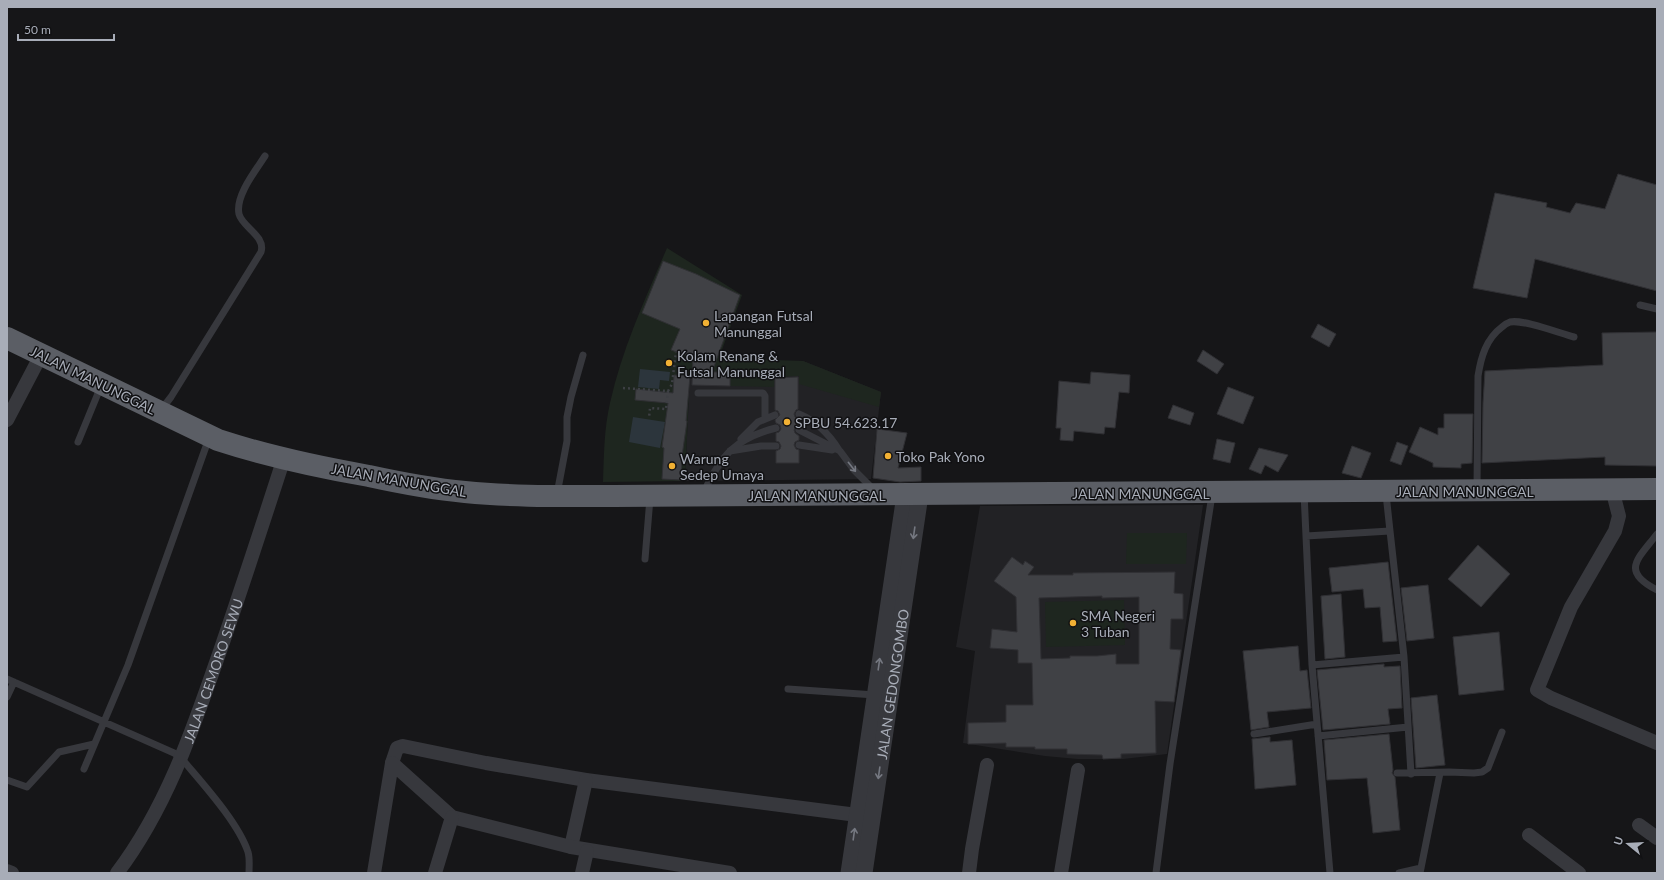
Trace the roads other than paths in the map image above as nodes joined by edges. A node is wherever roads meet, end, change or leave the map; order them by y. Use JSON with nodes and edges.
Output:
{"nodes":[{"id":1,"x":265,"y":156,"type":"dead end"},
{"id":2,"x":1640,"y":304,"type":"dead end"},
{"id":3,"x":1657,"y":309,"type":"edge"},
{"id":4,"x":1574,"y":337,"type":"dead end"},
{"id":5,"x":7,"y":338,"type":"edge"},
{"id":6,"x":41,"y":355,"type":"junction"},
{"id":7,"x":583,"y":355,"type":"dead end"},
{"id":8,"x":102,"y":384,"type":"junction"},
{"id":9,"x":698,"y":393,"type":"dead end"},
{"id":10,"x":160,"y":412,"type":"junction"},
{"id":11,"x":798,"y":414,"type":"dead end"},
{"id":12,"x":775,"y":415,"type":"dead end"},
{"id":13,"x":765,"y":418,"type":"junction"},
{"id":14,"x":7,"y":420,"type":"edge"},
{"id":15,"x":776,"y":428,"type":"dead end"},
{"id":16,"x":799,"y":430,"type":"dead end"},
{"id":17,"x":209,"y":436,"type":"junction"},
{"id":18,"x":78,"y":442,"type":"dead end"},
{"id":19,"x":799,"y":445,"type":"dead end"},
{"id":20,"x":776,"y":446,"type":"dead end"},
{"id":21,"x":730,"y":451,"type":"junction"},
{"id":22,"x":840,"y":452,"type":"junction"},
{"id":23,"x":284,"y":458,"type":"junction"},
{"id":24,"x":1657,"y":489,"type":"edge"},
{"id":25,"x":1612,"y":490,"type":"junction"},
{"id":26,"x":1477,"y":491,"type":"junction"},
{"id":27,"x":1304,"y":492,"type":"junction"},
{"id":28,"x":1386,"y":492,"type":"junction"},
{"id":29,"x":1212,"y":493,"type":"junction"},
{"id":30,"x":879,"y":495,"type":"junction"},
{"id":31,"x":912,"y":495,"type":"junction"},
{"id":32,"x":556,"y":496,"type":"junction"},
{"id":33,"x":651,"y":496,"type":"junction"},
{"id":34,"x":702,"y":496,"type":"junction"},
{"id":35,"x":1390,"y":532,"type":"junction"},
{"id":36,"x":1657,"y":534,"type":"edge"},
{"id":37,"x":1306,"y":536,"type":"junction"},
{"id":38,"x":646,"y":559,"type":"dead end"},
{"id":39,"x":1657,"y":590,"type":"edge"},
{"id":40,"x":1404,"y":657,"type":"junction"},
{"id":41,"x":1312,"y":665,"type":"junction"},
{"id":42,"x":7,"y":679,"type":"edge"},
{"id":43,"x":14,"y":682,"type":"junction"},
{"id":44,"x":788,"y":689,"type":"dead end"},
{"id":45,"x":875,"y":695,"type":"junction"},
{"id":46,"x":7,"y":696,"type":"edge"},
{"id":47,"x":103,"y":723,"type":"junction"},
{"id":48,"x":1317,"y":724,"type":"junction"},
{"id":49,"x":1408,"y":727,"type":"junction"},
{"id":50,"x":1502,"y":732,"type":"dead end"},
{"id":51,"x":1254,"y":734,"type":"dead end"},
{"id":52,"x":1318,"y":736,"type":"junction"},
{"id":53,"x":1657,"y":743,"type":"edge"},
{"id":54,"x":94,"y":744,"type":"junction"},
{"id":55,"x":182,"y":759,"type":"junction"},
{"id":56,"x":392,"y":763,"type":"junction"},
{"id":57,"x":987,"y":765,"type":"dead end"},
{"id":58,"x":84,"y":769,"type":"dead end"},
{"id":59,"x":1078,"y":770,"type":"dead end"},
{"id":60,"x":1397,"y":773,"type":"dead end"},
{"id":61,"x":1440,"y":773,"type":"junction"},
{"id":62,"x":1411,"y":774,"type":"junction"},
{"id":63,"x":7,"y":780,"type":"edge"},
{"id":64,"x":586,"y":780,"type":"junction"},
{"id":65,"x":857,"y":814,"type":"junction"},
{"id":66,"x":452,"y":817,"type":"junction"},
{"id":67,"x":1639,"y":825,"type":"dead end"},
{"id":68,"x":1529,"y":836,"type":"dead end"},
{"id":69,"x":1657,"y":838,"type":"edge"},
{"id":70,"x":571,"y":847,"type":"junction"},
{"id":71,"x":587,"y":850,"type":"junction"},
{"id":72,"x":693,"y":870,"type":"edge"},
{"id":73,"x":7,"y":871,"type":"edge"},
{"id":74,"x":1421,"y":871,"type":"edge"},
{"id":75,"x":12,"y":873,"type":"edge"},
{"id":76,"x":117,"y":873,"type":"edge"},
{"id":77,"x":249,"y":873,"type":"edge"},
{"id":78,"x":374,"y":873,"type":"edge"},
{"id":79,"x":435,"y":873,"type":"edge"},
{"id":80,"x":582,"y":873,"type":"edge"},
{"id":81,"x":730,"y":873,"type":"edge"},
{"id":82,"x":849,"y":873,"type":"edge"},
{"id":83,"x":864,"y":873,"type":"edge"},
{"id":84,"x":969,"y":873,"type":"edge"},
{"id":85,"x":1061,"y":873,"type":"edge"},
{"id":86,"x":1156,"y":873,"type":"edge"},
{"id":87,"x":1330,"y":873,"type":"edge"},
{"id":88,"x":1399,"y":873,"type":"edge"},
{"id":89,"x":1579,"y":873,"type":"edge"}],
"edges":[{"from":1,"to":10,"type":"lane"},
{"from":2,"to":3,"type":"lane"},
{"from":4,"to":26,"type":"lane"},
{"from":5,"to":6,"type":"highway","name":"JALAN MANUNGGAL"},
{"from":6,"to":8,"type":"highway","name":"JALAN MANUNGGAL"},
{"from":6,"to":14,"type":"street"},
{"from":7,"to":32,"type":"lane"},
{"from":8,"to":10,"type":"highway","name":"JALAN MANUNGGAL"},
{"from":8,"to":18,"type":"lane"},
{"from":9,"to":13,"type":"lane"},
{"from":10,"to":17,"type":"highway","name":"JALAN MANUNGGAL"},
{"from":11,"to":22,"type":"lane"},
{"from":12,"to":13,"type":"lane"},
{"from":13,"to":21,"type":"lane"},
{"from":15,"to":21,"type":"lane"},
{"from":16,"to":22,"type":"lane"},
{"from":17,"to":23,"type":"highway","name":"JALAN MANUNGGAL"},
{"from":17,"to":47,"type":"lane"},
{"from":19,"to":22,"type":"lane"},
{"from":20,"to":21,"type":"lane"},
{"from":21,"to":34,"type":"lane"},
{"from":22,"to":30,"type":"lane","one_way":true},
{"from":23,"to":32,"type":"highway","name":"JALAN MANUNGGAL"},
{"from":23,"to":55,"type":"street","name":"JALAN CEMORO SEWU"},
{"from":24,"to":25,"type":"highway","name":"JALAN MANUNGGAL"},
{"from":25,"to":26,"type":"highway","name":"JALAN MANUNGGAL"},
{"from":25,"to":53,"type":"street"},
{"from":26,"to":28,"type":"highway","name":"JALAN MANUNGGAL"},
{"from":27,"to":28,"type":"highway","name":"JALAN MANUNGGAL"},
{"from":27,"to":29,"type":"highway","name":"JALAN MANUNGGAL"},
{"from":27,"to":37,"type":"lane"},
{"from":28,"to":35,"type":"lane"},
{"from":29,"to":31,"type":"highway","name":"JALAN MANUNGGAL"},
{"from":29,"to":86,"type":"lane"},
{"from":30,"to":31,"type":"highway","name":"JALAN MANUNGGAL"},
{"from":30,"to":34,"type":"highway","name":"JALAN MANUNGGAL"},
{"from":45,"to":31,"type":"street","name":"JALAN GEDONGOMBO","one_way":true},
{"from":31,"to":83,"type":"street","name":"JALAN GEDONGOMBO","one_way":true},
{"from":32,"to":33,"type":"highway","name":"JALAN MANUNGGAL"},
{"from":33,"to":34,"type":"highway","name":"JALAN MANUNGGAL"},
{"from":33,"to":38,"type":"lane"},
{"from":35,"to":37,"type":"lane"},
{"from":35,"to":40,"type":"lane"},
{"from":36,"to":39,"type":"lane"},
{"from":37,"to":41,"type":"lane"},
{"from":40,"to":41,"type":"lane"},
{"from":40,"to":49,"type":"lane"},
{"from":41,"to":48,"type":"lane"},
{"from":42,"to":43,"type":"lane"},
{"from":43,"to":46,"type":"lane"},
{"from":43,"to":47,"type":"lane"},
{"from":44,"to":45,"type":"lane"},
{"from":45,"to":65,"type":"street","name":"JALAN GEDONGOMBO"},
{"from":47,"to":54,"type":"lane"},
{"from":47,"to":55,"type":"lane"},
{"from":48,"to":51,"type":"lane"},
{"from":48,"to":52,"type":"lane"},
{"from":49,"to":52,"type":"lane"},
{"from":49,"to":62,"type":"lane"},
{"from":50,"to":61,"type":"lane"},
{"from":52,"to":87,"type":"lane"},
{"from":54,"to":58,"type":"lane"},
{"from":54,"to":63,"type":"lane"},
{"from":55,"to":76,"type":"street","name":"JALAN CEMORO SEWU"},
{"from":55,"to":77,"type":"lane"},
{"from":56,"to":64,"type":"street"},
{"from":56,"to":66,"type":"street"},
{"from":56,"to":78,"type":"street"},
{"from":57,"to":84,"type":"street"},
{"from":59,"to":85,"type":"street"},
{"from":60,"to":62,"type":"lane"},
{"from":61,"to":62,"type":"lane"},
{"from":61,"to":74,"type":"lane"},
{"from":64,"to":65,"type":"street"},
{"from":64,"to":70,"type":"street"},
{"from":82,"to":65,"type":"street","name":"JALAN GEDONGOMBO","one_way":true},
{"from":66,"to":70,"type":"street"},
{"from":66,"to":79,"type":"street"},
{"from":67,"to":69,"type":"street"},
{"from":68,"to":89,"type":"street"},
{"from":70,"to":71,"type":"street"},
{"from":71,"to":72,"type":"street"},
{"from":71,"to":80,"type":"street"},
{"from":72,"to":81,"type":"street"},
{"from":73,"to":75,"type":"street"},
{"from":74,"to":88,"type":"lane"}]}
